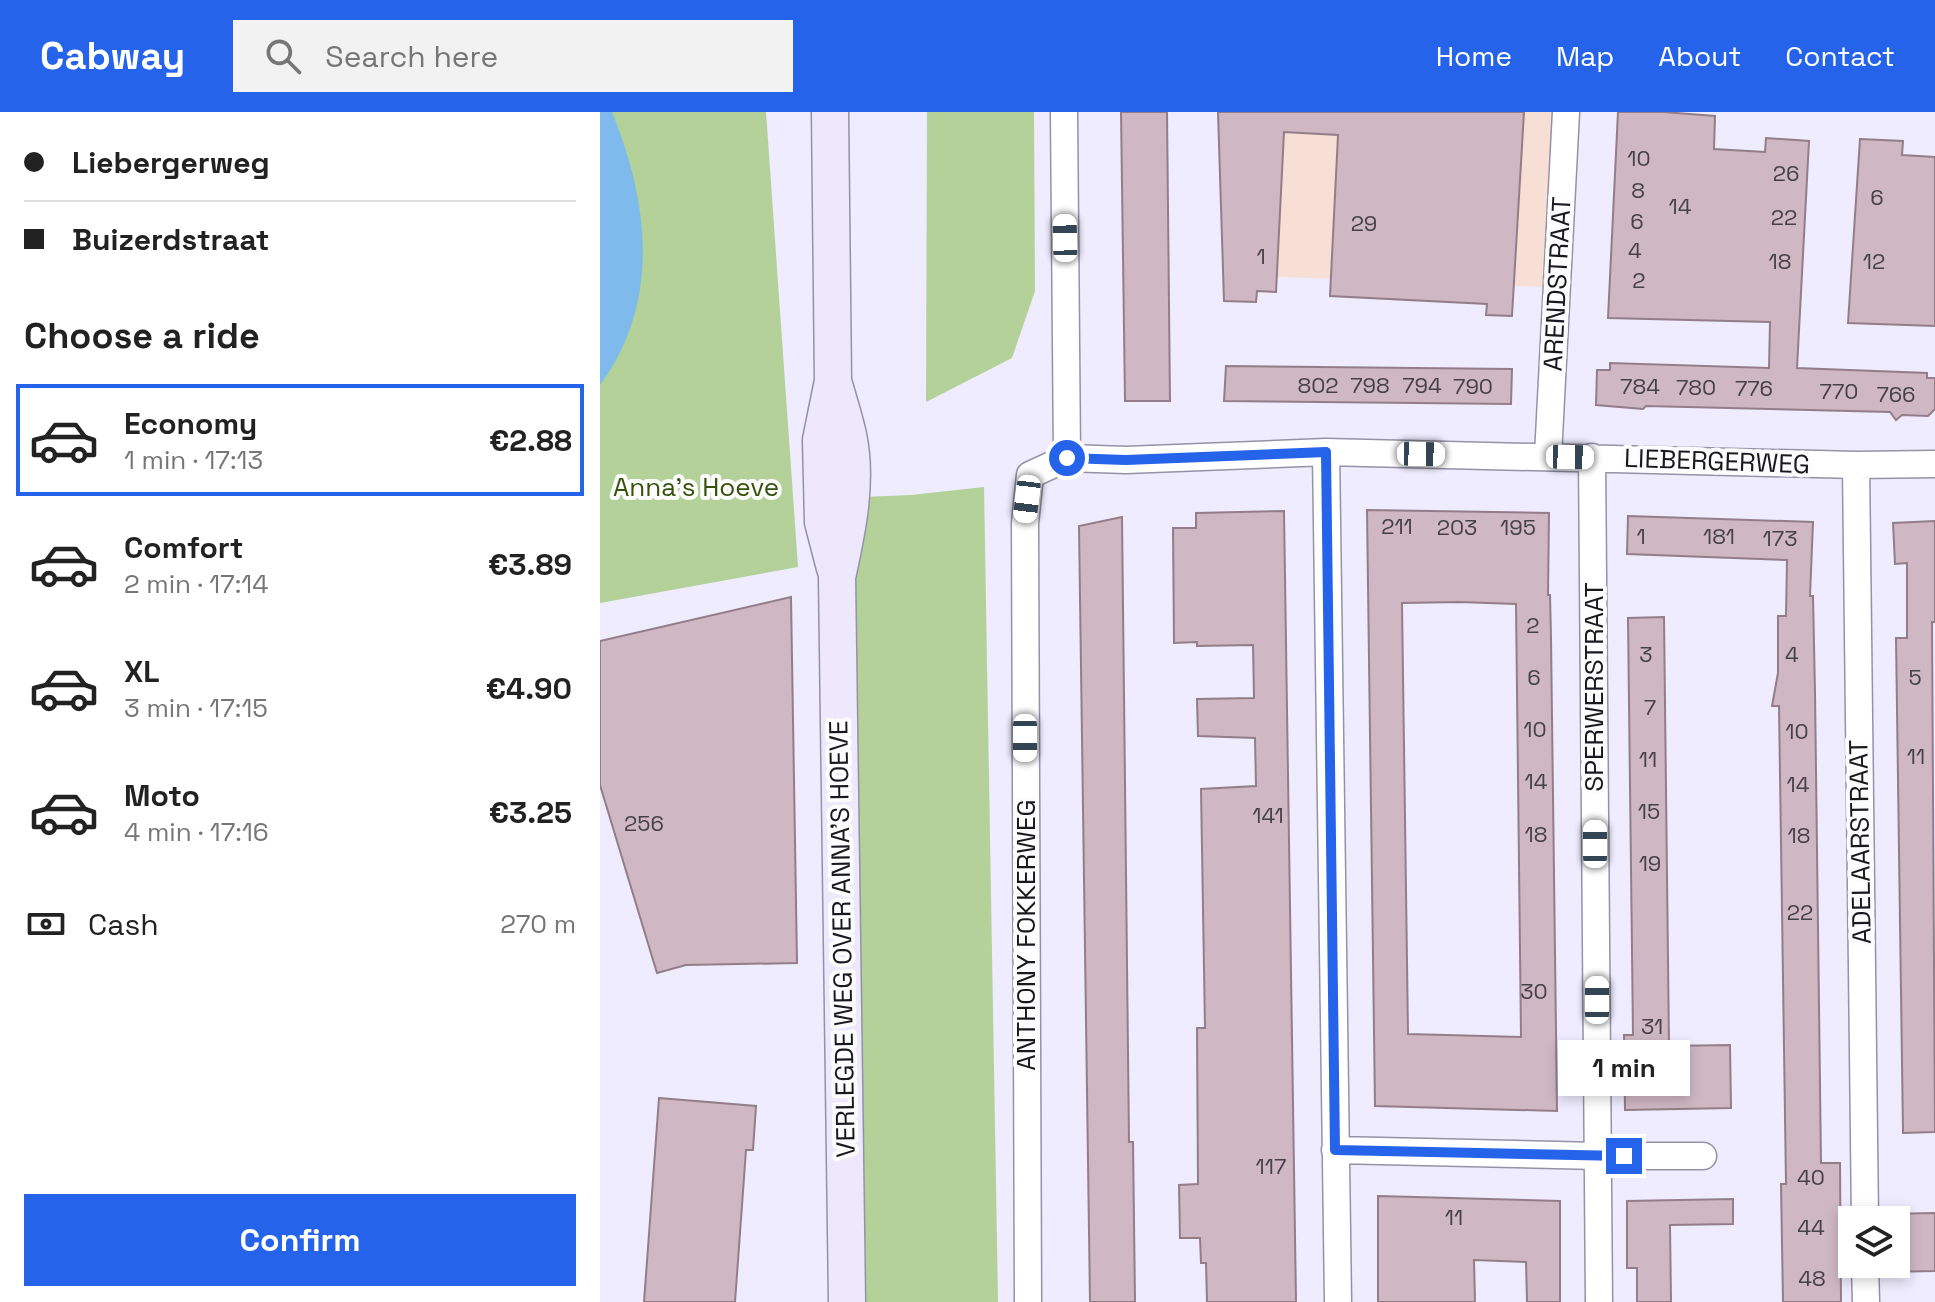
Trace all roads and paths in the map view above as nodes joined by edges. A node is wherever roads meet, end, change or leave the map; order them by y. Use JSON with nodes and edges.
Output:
{"nodes":[{"id":1,"x":830,"y":112,"type":"edge"},
{"id":2,"x":1064,"y":112,"type":"edge"},
{"id":3,"x":1566,"y":112,"type":"edge"},
{"id":4,"x":1326,"y":452,"type":"junction"},
{"id":5,"x":1548,"y":456,"type":"junction"},
{"id":6,"x":1592,"y":457,"type":"junction"},
{"id":7,"x":1067,"y":458,"type":"junction"},
{"id":8,"x":1935,"y":464,"type":"edge"},
{"id":9,"x":1856,"y":465,"type":"junction"},
{"id":10,"x":1335,"y":1150,"type":"junction"},
{"id":11,"x":1598,"y":1156,"type":"junction"},
{"id":12,"x":1703,"y":1156,"type":"dead end"},
{"id":13,"x":1865,"y":1206,"type":"edge"},
{"id":14,"x":1865,"y":1278,"type":"edge"},
{"id":15,"x":847,"y":1302,"type":"edge"},
{"id":16,"x":1028,"y":1302,"type":"edge"},
{"id":17,"x":1338,"y":1302,"type":"edge"},
{"id":18,"x":1599,"y":1302,"type":"edge"},
{"id":19,"x":1866,"y":1302,"type":"edge"}],
"edges":[{"from":1,"to":15,"type":"main road","name":"VERLEGDE WEG OVER ANNA'S HOEVE"},
{"from":2,"to":7,"type":"street"},
{"from":3,"to":5,"type":"street","name":"ARENDSTRAAT"},
{"from":4,"to":5,"type":"street","name":"LIEBERGERWEG"},
{"from":4,"to":7,"type":"street","name":"LIEBERGERWEG"},
{"from":4,"to":10,"type":"street"},
{"from":5,"to":6,"type":"street","name":"LIEBERGERWEG"},
{"from":6,"to":9,"type":"street","name":"LIEBERGERWEG"},
{"from":6,"to":11,"type":"street","name":"SPERWERSTRAAT"},
{"from":7,"to":16,"type":"street","name":"ANTHONY FOKKERWEG"},
{"from":8,"to":9,"type":"street","name":"LIEBERGERWEG"},
{"from":9,"to":13,"type":"street","name":"ADELAARSTRAAT"},
{"from":10,"to":11,"type":"street"},
{"from":10,"to":17,"type":"street"},
{"from":11,"to":12,"type":"street"},
{"from":11,"to":18,"type":"street","name":"SPERWERSTRAAT"},
{"from":14,"to":19,"type":"street"}]}
